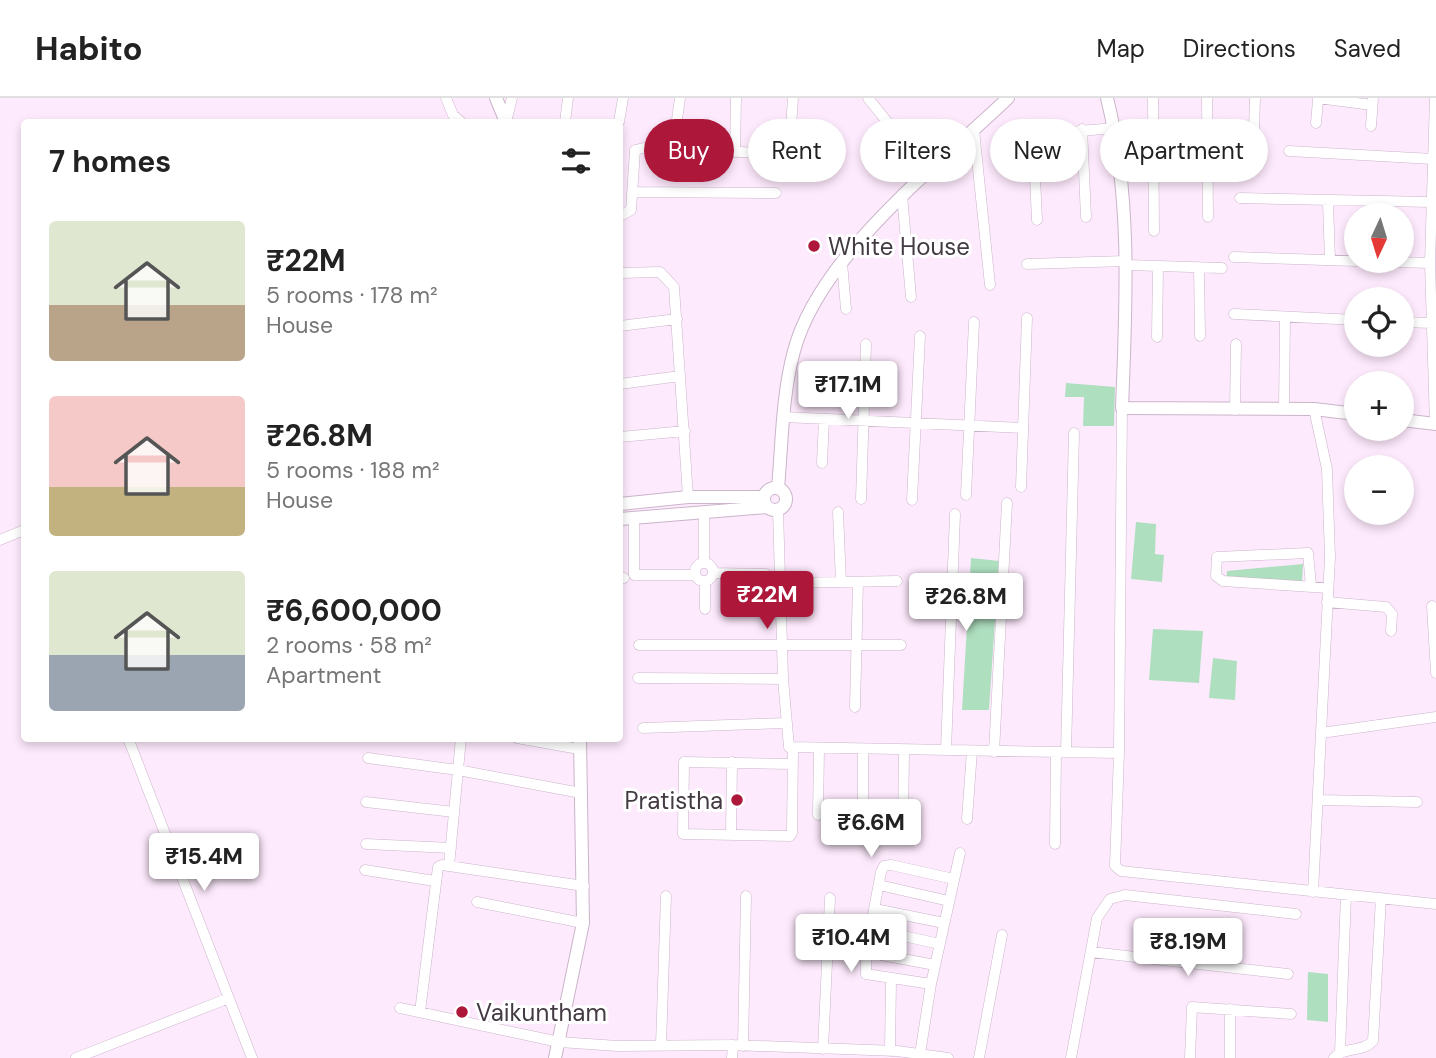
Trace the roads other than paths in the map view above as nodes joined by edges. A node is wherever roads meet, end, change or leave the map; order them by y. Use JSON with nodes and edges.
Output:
{"nodes":[{"id":1,"x":446,"y":98,"type":"edge"},
{"id":2,"x":496,"y":98,"type":"edge"},
{"id":3,"x":512,"y":98,"type":"edge"},
{"id":4,"x":568,"y":98,"type":"edge"},
{"id":5,"x":623,"y":98,"type":"edge"},
{"id":6,"x":680,"y":98,"type":"edge"},
{"id":7,"x":736,"y":98,"type":"edge"},
{"id":8,"x":793,"y":98,"type":"edge"},
{"id":9,"x":868,"y":98,"type":"edge"},
{"id":10,"x":1008,"y":98,"type":"edge"},
{"id":11,"x":1107,"y":98,"type":"edge"},
{"id":12,"x":1153,"y":98,"type":"edge"},
{"id":13,"x":1207,"y":98,"type":"edge"},
{"id":14,"x":1255,"y":98,"type":"edge"},
{"id":15,"x":1435,"y":98,"type":"edge"},
{"id":16,"x":1318,"y":99,"type":"edge"},
{"id":17,"x":1373,"y":101,"type":"edge"},
{"id":18,"x":458,"y":119,"type":"edge"},
{"id":19,"x":505,"y":119,"type":"edge"},
{"id":20,"x":507,"y":119,"type":"edge"},
{"id":21,"x":565,"y":119,"type":"edge"},
{"id":22,"x":620,"y":119,"type":"edge"},
{"id":23,"x":677,"y":119,"type":"edge"},
{"id":24,"x":885,"y":119,"type":"edge"},
{"id":25,"x":1113,"y":119,"type":"edge"},
{"id":26,"x":1254,"y":119,"type":"edge"},
{"id":27,"x":1316,"y":122,"type":"dead end"},
{"id":28,"x":1371,"y":126,"type":"dead end"},
{"id":29,"x":976,"y":128,"type":"edge"},
{"id":30,"x":644,"y":148,"type":"edge"},
{"id":31,"x":976,"y":149,"type":"edge"},
{"id":32,"x":1289,"y":151,"type":"dead end"},
{"id":33,"x":735,"y":152,"type":"joint"},
{"id":34,"x":1433,"y":159,"type":"junction"},
{"id":35,"x":914,"y":182,"type":"edge"},
{"id":36,"x":1035,"y":182,"type":"edge"},
{"id":37,"x":1084,"y":182,"type":"edge"},
{"id":38,"x":1120,"y":182,"type":"edge"},
{"id":39,"x":632,"y":192,"type":"junction"},
{"id":40,"x":776,"y":193,"type":"dead end"},
{"id":41,"x":902,"y":195,"type":"junction"},
{"id":42,"x":1433,"y":196,"type":"edge"},
{"id":43,"x":1240,"y":198,"type":"dead end"},
{"id":44,"x":1328,"y":202,"type":"junction"},
{"id":45,"x":623,"y":214,"type":"edge"},
{"id":46,"x":1086,"y":217,"type":"dead end"},
{"id":47,"x":1208,"y":217,"type":"dead end"},
{"id":48,"x":1037,"y":220,"type":"dead end"},
{"id":49,"x":1433,"y":229,"type":"edge"},
{"id":50,"x":1154,"y":231,"type":"dead end"},
{"id":51,"x":1234,"y":257,"type":"dead end"},
{"id":52,"x":1330,"y":260,"type":"junction"},
{"id":53,"x":1344,"y":261,"type":"edge"},
{"id":54,"x":842,"y":263,"type":"junction"},
{"id":55,"x":1127,"y":263,"type":"junction"},
{"id":56,"x":1414,"y":263,"type":"edge"},
{"id":57,"x":1430,"y":263,"type":"junction"},
{"id":58,"x":1027,"y":264,"type":"dead end"},
{"id":59,"x":1158,"y":266,"type":"junction"},
{"id":60,"x":1199,"y":267,"type":"junction"},
{"id":61,"x":1222,"y":268,"type":"dead end"},
{"id":62,"x":623,"y":273,"type":"edge"},
{"id":63,"x":990,"y":285,"type":"dead end"},
{"id":64,"x":1433,"y":286,"type":"edge"},
{"id":65,"x":911,"y":297,"type":"dead end"},
{"id":66,"x":846,"y":309,"type":"dead end"},
{"id":67,"x":1234,"y":314,"type":"dead end"},
{"id":68,"x":1285,"y":317,"type":"junction"},
{"id":69,"x":1027,"y":318,"type":"dead end"},
{"id":70,"x":677,"y":319,"type":"junction"},
{"id":71,"x":1344,"y":319,"type":"edge"},
{"id":72,"x":974,"y":322,"type":"dead end"},
{"id":73,"x":1414,"y":322,"type":"edge"},
{"id":74,"x":1432,"y":323,"type":"junction"},
{"id":75,"x":623,"y":326,"type":"edge"},
{"id":76,"x":920,"y":336,"type":"dead end"},
{"id":77,"x":1200,"y":336,"type":"dead end"},
{"id":78,"x":1157,"y":337,"type":"dead end"},
{"id":79,"x":866,"y":344,"type":"dead end"},
{"id":80,"x":1237,"y":344,"type":"dead end"},
{"id":81,"x":1434,"y":363,"type":"edge"},
{"id":82,"x":680,"y":376,"type":"junction"},
{"id":83,"x":623,"y":384,"type":"edge"},
{"id":84,"x":1122,"y":408,"type":"junction"},
{"id":85,"x":1283,"y":409,"type":"junction"},
{"id":86,"x":1314,"y":409,"type":"junction"},
{"id":87,"x":1235,"y":410,"type":"junction"},
{"id":88,"x":1344,"y":413,"type":"edge"},
{"id":89,"x":784,"y":417,"type":"junction"},
{"id":90,"x":824,"y":419,"type":"junction"},
{"id":91,"x":1414,"y":421,"type":"edge"},
{"id":92,"x":863,"y":422,"type":"junction"},
{"id":93,"x":916,"y":423,"type":"junction"},
{"id":94,"x":1435,"y":424,"type":"edge"},
{"id":95,"x":969,"y":425,"type":"junction"},
{"id":96,"x":1022,"y":428,"type":"junction"},
{"id":97,"x":685,"y":431,"type":"junction"},
{"id":98,"x":1074,"y":433,"type":"dead end"},
{"id":99,"x":623,"y":437,"type":"edge"},
{"id":100,"x":822,"y":463,"type":"dead end"},
{"id":101,"x":1021,"y":487,"type":"dead end"},
{"id":102,"x":778,"y":488,"type":"junction"},
{"id":103,"x":966,"y":495,"type":"dead end"},
{"id":104,"x":688,"y":498,"type":"junction"},
{"id":105,"x":861,"y":499,"type":"dead end"},
{"id":106,"x":912,"y":500,"type":"dead end"},
{"id":107,"x":1007,"y":503,"type":"dead end"},
{"id":108,"x":623,"y":504,"type":"edge"},
{"id":109,"x":770,"y":504,"type":"junction"},
{"id":110,"x":838,"y":512,"type":"dead end"},
{"id":111,"x":704,"y":513,"type":"junction"},
{"id":112,"x":955,"y":514,"type":"dead end"},
{"id":113,"x":634,"y":518,"type":"junction"},
{"id":114,"x":623,"y":519,"type":"edge"},
{"id":115,"x":21,"y":531,"type":"edge"},
{"id":116,"x":0,"y":540,"type":"edge"},
{"id":117,"x":704,"y":563,"type":"junction"},
{"id":118,"x":713,"y":573,"type":"junction"},
{"id":119,"x":766,"y":574,"type":"dead end"},
{"id":120,"x":695,"y":575,"type":"junction"},
{"id":121,"x":705,"y":581,"type":"junction"},
{"id":122,"x":897,"y":581,"type":"dead end"},
{"id":123,"x":841,"y":582,"type":"junction"},
{"id":124,"x":858,"y":582,"type":"junction"},
{"id":125,"x":781,"y":583,"type":"junction"},
{"id":126,"x":1311,"y":586,"type":"junction"},
{"id":127,"x":1328,"y":587,"type":"junction"},
{"id":128,"x":1327,"y":602,"type":"junction"},
{"id":129,"x":1432,"y":606,"type":"dead end"},
{"id":130,"x":705,"y":609,"type":"dead end"},
{"id":131,"x":1391,"y":631,"type":"dead end"},
{"id":132,"x":857,"y":644,"type":"junction"},
{"id":133,"x":639,"y":645,"type":"dead end"},
{"id":134,"x":782,"y":645,"type":"junction"},
{"id":135,"x":901,"y":645,"type":"dead end"},
{"id":136,"x":1436,"y":673,"type":"edge"},
{"id":137,"x":638,"y":678,"type":"dead end"},
{"id":138,"x":783,"y":680,"type":"junction"},
{"id":139,"x":855,"y":707,"type":"dead end"},
{"id":140,"x":1436,"y":718,"type":"edge"},
{"id":141,"x":787,"y":723,"type":"junction"},
{"id":142,"x":643,"y":727,"type":"dead end"},
{"id":143,"x":1321,"y":733,"type":"junction"},
{"id":144,"x":130,"y":742,"type":"edge"},
{"id":145,"x":461,"y":742,"type":"edge"},
{"id":146,"x":559,"y":742,"type":"edge"},
{"id":147,"x":580,"y":744,"type":"edge"},
{"id":148,"x":793,"y":750,"type":"junction"},
{"id":149,"x":819,"y":750,"type":"junction"},
{"id":150,"x":863,"y":750,"type":"junction"},
{"id":151,"x":946,"y":750,"type":"junction"},
{"id":152,"x":904,"y":751,"type":"junction"},
{"id":153,"x":972,"y":751,"type":"junction"},
{"id":154,"x":994,"y":752,"type":"junction"},
{"id":155,"x":1061,"y":752,"type":"junction"},
{"id":156,"x":1119,"y":753,"type":"junction"},
{"id":157,"x":368,"y":758,"type":"dead end"},
{"id":158,"x":732,"y":762,"type":"junction"},
{"id":159,"x":793,"y":764,"type":"junction"},
{"id":160,"x":458,"y":770,"type":"junction"},
{"id":161,"x":581,"y":793,"type":"junction"},
{"id":162,"x":1318,"y":800,"type":"junction"},
{"id":163,"x":366,"y":802,"type":"dead end"},
{"id":164,"x":1417,"y":802,"type":"dead end"},
{"id":165,"x":454,"y":812,"type":"junction"},
{"id":166,"x":818,"y":816,"type":"dead end"},
{"id":167,"x":967,"y":819,"type":"dead end"},
{"id":168,"x":863,"y":827,"type":"dead end"},
{"id":169,"x":904,"y":827,"type":"dead end"},
{"id":170,"x":732,"y":835,"type":"junction"},
{"id":171,"x":366,"y":844,"type":"dead end"},
{"id":172,"x":1055,"y":844,"type":"dead end"},
{"id":173,"x":451,"y":848,"type":"junction"},
{"id":174,"x":960,"y":853,"type":"dead end"},
{"id":175,"x":449,"y":866,"type":"junction"},
{"id":176,"x":365,"y":870,"type":"dead end"},
{"id":177,"x":954,"y":879,"type":"junction"},
{"id":178,"x":435,"y":881,"type":"junction"},
{"id":179,"x":879,"y":885,"type":"junction"},
{"id":180,"x":584,"y":886,"type":"junction"},
{"id":181,"x":1313,"y":892,"type":"junction"},
{"id":182,"x":1346,"y":895,"type":"junction"},
{"id":183,"x":666,"y":896,"type":"dead end"},
{"id":184,"x":746,"y":896,"type":"dead end"},
{"id":185,"x":830,"y":898,"type":"dead end"},
{"id":186,"x":1381,"y":898,"type":"junction"},
{"id":187,"x":949,"y":901,"type":"junction"},
{"id":188,"x":477,"y":902,"type":"dead end"},
{"id":189,"x":1436,"y":904,"type":"edge"},
{"id":190,"x":875,"y":909,"type":"junction"},
{"id":191,"x":1296,"y":914,"type":"dead end"},
{"id":192,"x":583,"y":923,"type":"junction"},
{"id":193,"x":944,"y":923,"type":"junction"},
{"id":194,"x":871,"y":929,"type":"junction"},
{"id":195,"x":1002,"y":935,"type":"dead end"},
{"id":196,"x":940,"y":944,"type":"junction"},
{"id":197,"x":866,"y":952,"type":"junction"},
{"id":198,"x":1091,"y":952,"type":"junction"},
{"id":199,"x":935,"y":965,"type":"junction"},
{"id":200,"x":1288,"y":974,"type":"dead end"},
{"id":201,"x":891,"y":979,"type":"junction"},
{"id":202,"x":931,"y":984,"type":"junction"},
{"id":203,"x":229,"y":998,"type":"junction"},
{"id":204,"x":400,"y":1008,"type":"dead end"},
{"id":205,"x":1230,"y":1009,"type":"junction"},
{"id":206,"x":420,"y":1012,"type":"junction"},
{"id":207,"x":1290,"y":1014,"type":"dead end"},
{"id":208,"x":559,"y":1042,"type":"junction"},
{"id":209,"x":661,"y":1045,"type":"junction"},
{"id":210,"x":680,"y":1045,"type":"junction"},
{"id":211,"x":738,"y":1045,"type":"junction"},
{"id":212,"x":618,"y":1046,"type":"junction"},
{"id":213,"x":823,"y":1049,"type":"junction"},
{"id":214,"x":890,"y":1051,"type":"junction"},
{"id":215,"x":790,"y":1054,"type":"edge"},
{"id":216,"x":920,"y":1054,"type":"junction"},
{"id":217,"x":1337,"y":1055,"type":"edge"},
{"id":218,"x":76,"y":1058,"type":"edge"},
{"id":219,"x":251,"y":1058,"type":"edge"},
{"id":220,"x":555,"y":1058,"type":"edge"},
{"id":221,"x":617,"y":1058,"type":"edge"},
{"id":222,"x":679,"y":1058,"type":"edge"},
{"id":223,"x":732,"y":1058,"type":"edge"},
{"id":224,"x":948,"y":1058,"type":"edge"},
{"id":225,"x":979,"y":1058,"type":"edge"},
{"id":226,"x":1071,"y":1058,"type":"edge"},
{"id":227,"x":1190,"y":1058,"type":"edge"},
{"id":228,"x":1230,"y":1058,"type":"edge"}],
"edges":[{"from":1,"to":18,"type":"street"},
{"from":2,"to":19,"type":"street"},
{"from":3,"to":20,"type":"street"},
{"from":4,"to":21,"type":"street"},
{"from":5,"to":22,"type":"street"},
{"from":6,"to":23,"type":"street"},
{"from":7,"to":33,"type":"street"},
{"from":8,"to":33,"type":"street"},
{"from":9,"to":24,"type":"street"},
{"from":10,"to":29,"type":"street"},
{"from":11,"to":25,"type":"street"},
{"from":12,"to":50,"type":"street"},
{"from":13,"to":47,"type":"street"},
{"from":14,"to":26,"type":"street"},
{"from":15,"to":34,"type":"street"},
{"from":16,"to":17,"type":"street"},
{"from":16,"to":27,"type":"street"},
{"from":17,"to":28,"type":"street"},
{"from":30,"to":39,"type":"street"},
{"from":31,"to":63,"type":"street"},
{"from":32,"to":34,"type":"street"},
{"from":34,"to":42,"type":"street"},
{"from":35,"to":41,"type":"street"},
{"from":36,"to":48,"type":"street"},
{"from":37,"to":46,"type":"street"},
{"from":38,"to":55,"type":"street"},
{"from":39,"to":40,"type":"street"},
{"from":39,"to":45,"type":"street"},
{"from":41,"to":54,"type":"street"},
{"from":41,"to":65,"type":"street"},
{"from":42,"to":44,"type":"street"},
{"from":42,"to":49,"type":"street"},
{"from":43,"to":44,"type":"street"},
{"from":44,"to":52,"type":"street"},
{"from":49,"to":57,"type":"street"},
{"from":51,"to":52,"type":"street"},
{"from":52,"to":53,"type":"street"},
{"from":54,"to":66,"type":"street"},
{"from":54,"to":89,"type":"street"},
{"from":55,"to":58,"type":"street"},
{"from":55,"to":59,"type":"street"},
{"from":55,"to":84,"type":"street"},
{"from":56,"to":57,"type":"street"},
{"from":57,"to":64,"type":"street"},
{"from":59,"to":60,"type":"street"},
{"from":59,"to":78,"type":"street"},
{"from":60,"to":61,"type":"street"},
{"from":60,"to":77,"type":"street"},
{"from":62,"to":70,"type":"street"},
{"from":64,"to":74,"type":"street"},
{"from":67,"to":68,"type":"street"},
{"from":68,"to":71,"type":"street"},
{"from":68,"to":85,"type":"street"},
{"from":69,"to":96,"type":"street"},
{"from":70,"to":75,"type":"street"},
{"from":70,"to":82,"type":"street"},
{"from":72,"to":95,"type":"street"},
{"from":73,"to":74,"type":"street"},
{"from":74,"to":81,"type":"street"},
{"from":76,"to":93,"type":"street"},
{"from":79,"to":92,"type":"street"},
{"from":80,"to":87,"type":"street"},
{"from":81,"to":94,"type":"street"},
{"from":82,"to":83,"type":"street"},
{"from":82,"to":97,"type":"street"},
{"from":84,"to":87,"type":"street"},
{"from":84,"to":156,"type":"street"},
{"from":85,"to":86,"type":"street"},
{"from":85,"to":87,"type":"street"},
{"from":86,"to":88,"type":"street"},
{"from":86,"to":127,"type":"street"},
{"from":89,"to":90,"type":"street"},
{"from":89,"to":102,"type":"street"},
{"from":90,"to":92,"type":"street"},
{"from":90,"to":100,"type":"street"},
{"from":91,"to":94,"type":"street"},
{"from":92,"to":93,"type":"street"},
{"from":92,"to":105,"type":"street"},
{"from":93,"to":95,"type":"street"},
{"from":93,"to":106,"type":"street"},
{"from":95,"to":96,"type":"street"},
{"from":95,"to":103,"type":"street"},
{"from":96,"to":101,"type":"street"},
{"from":97,"to":99,"type":"street"},
{"from":97,"to":104,"type":"street"},
{"from":98,"to":155,"type":"street"},
{"from":102,"to":109,"type":"street"},
{"from":102,"to":109,"type":"street"},
{"from":104,"to":108,"type":"street"},
{"from":104,"to":109,"type":"street"},
{"from":107,"to":154,"type":"street"},
{"from":109,"to":111,"type":"street"},
{"from":109,"to":125,"type":"street"},
{"from":110,"to":123,"type":"street"},
{"from":111,"to":113,"type":"street"},
{"from":111,"to":117,"type":"street"},
{"from":112,"to":151,"type":"street"},
{"from":113,"to":114,"type":"street"},
{"from":113,"to":120,"type":"street"},
{"from":115,"to":116,"type":"street"},
{"from":117,"to":118,"type":"street"},
{"from":117,"to":120,"type":"street"},
{"from":118,"to":119,"type":"street"},
{"from":118,"to":121,"type":"street"},
{"from":120,"to":121,"type":"street"},
{"from":121,"to":130,"type":"street"},
{"from":122,"to":124,"type":"street"},
{"from":123,"to":124,"type":"street"},
{"from":123,"to":125,"type":"street"},
{"from":124,"to":132,"type":"street"},
{"from":125,"to":134,"type":"street"},
{"from":126,"to":126,"type":"street"},
{"from":126,"to":127,"type":"street"},
{"from":127,"to":128,"type":"street"},
{"from":128,"to":131,"type":"street"},
{"from":128,"to":143,"type":"street"},
{"from":129,"to":136,"type":"street"},
{"from":132,"to":134,"type":"street"},
{"from":132,"to":135,"type":"street"},
{"from":132,"to":139,"type":"street"},
{"from":133,"to":134,"type":"street"},
{"from":134,"to":138,"type":"street"},
{"from":137,"to":138,"type":"street"},
{"from":138,"to":141,"type":"street"},
{"from":140,"to":143,"type":"street"},
{"from":141,"to":142,"type":"street"},
{"from":141,"to":148,"type":"street"},
{"from":143,"to":162,"type":"street"},
{"from":144,"to":203,"type":"street"},
{"from":145,"to":160,"type":"street"},
{"from":146,"to":147,"type":"street"},
{"from":147,"to":161,"type":"street"},
{"from":148,"to":149,"type":"street"},
{"from":148,"to":159,"type":"street"},
{"from":149,"to":150,"type":"street"},
{"from":149,"to":166,"type":"street"},
{"from":150,"to":152,"type":"street"},
{"from":150,"to":168,"type":"street"},
{"from":151,"to":152,"type":"street"},
{"from":151,"to":153,"type":"street"},
{"from":152,"to":169,"type":"street"},
{"from":153,"to":154,"type":"street"},
{"from":153,"to":167,"type":"street"},
{"from":154,"to":155,"type":"street"},
{"from":155,"to":156,"type":"street"},
{"from":155,"to":172,"type":"street"},
{"from":156,"to":181,"type":"street"},
{"from":157,"to":160,"type":"street"},
{"from":158,"to":159,"type":"street"},
{"from":158,"to":170,"type":"street"},
{"from":158,"to":170,"type":"street"},
{"from":159,"to":170,"type":"street"},
{"from":160,"to":161,"type":"street"},
{"from":160,"to":165,"type":"street"},
{"from":161,"to":180,"type":"street"},
{"from":162,"to":164,"type":"street"},
{"from":162,"to":181,"type":"street"},
{"from":163,"to":165,"type":"street"},
{"from":165,"to":173,"type":"street"},
{"from":171,"to":173,"type":"street"},
{"from":173,"to":175,"type":"street"},
{"from":174,"to":177,"type":"street"},
{"from":175,"to":178,"type":"street"},
{"from":175,"to":180,"type":"street"},
{"from":176,"to":178,"type":"street"},
{"from":177,"to":179,"type":"street"},
{"from":177,"to":187,"type":"street"},
{"from":178,"to":206,"type":"street"},
{"from":179,"to":187,"type":"street"},
{"from":179,"to":190,"type":"street"},
{"from":180,"to":192,"type":"street"},
{"from":181,"to":182,"type":"street"},
{"from":182,"to":186,"type":"street"},
{"from":182,"to":217,"type":"street"},
{"from":183,"to":209,"type":"street"},
{"from":184,"to":211,"type":"street"},
{"from":185,"to":213,"type":"street"},
{"from":186,"to":189,"type":"street"},
{"from":186,"to":217,"type":"street"},
{"from":187,"to":193,"type":"street"},
{"from":188,"to":192,"type":"street"},
{"from":190,"to":193,"type":"street"},
{"from":190,"to":194,"type":"street"},
{"from":191,"to":198,"type":"street"},
{"from":192,"to":208,"type":"street"},
{"from":193,"to":196,"type":"street"},
{"from":194,"to":196,"type":"street"},
{"from":194,"to":197,"type":"street"},
{"from":195,"to":225,"type":"street"},
{"from":196,"to":199,"type":"street"},
{"from":197,"to":199,"type":"street"},
{"from":197,"to":201,"type":"street"},
{"from":198,"to":200,"type":"street"},
{"from":198,"to":226,"type":"street"},
{"from":199,"to":202,"type":"street"},
{"from":201,"to":202,"type":"street"},
{"from":201,"to":214,"type":"street"},
{"from":202,"to":216,"type":"street"},
{"from":203,"to":218,"type":"street"},
{"from":203,"to":219,"type":"street"},
{"from":204,"to":206,"type":"street"},
{"from":205,"to":207,"type":"street"},
{"from":205,"to":227,"type":"street"},
{"from":205,"to":228,"type":"street"},
{"from":206,"to":208,"type":"street"},
{"from":208,"to":212,"type":"street"},
{"from":208,"to":220,"type":"street"},
{"from":209,"to":210,"type":"street"},
{"from":209,"to":212,"type":"street"},
{"from":210,"to":211,"type":"street"},
{"from":210,"to":222,"type":"street"},
{"from":211,"to":215,"type":"street"},
{"from":211,"to":223,"type":"street"},
{"from":212,"to":221,"type":"street"},
{"from":213,"to":214,"type":"street"},
{"from":213,"to":215,"type":"street"},
{"from":214,"to":216,"type":"street"},
{"from":216,"to":224,"type":"street"}]}
